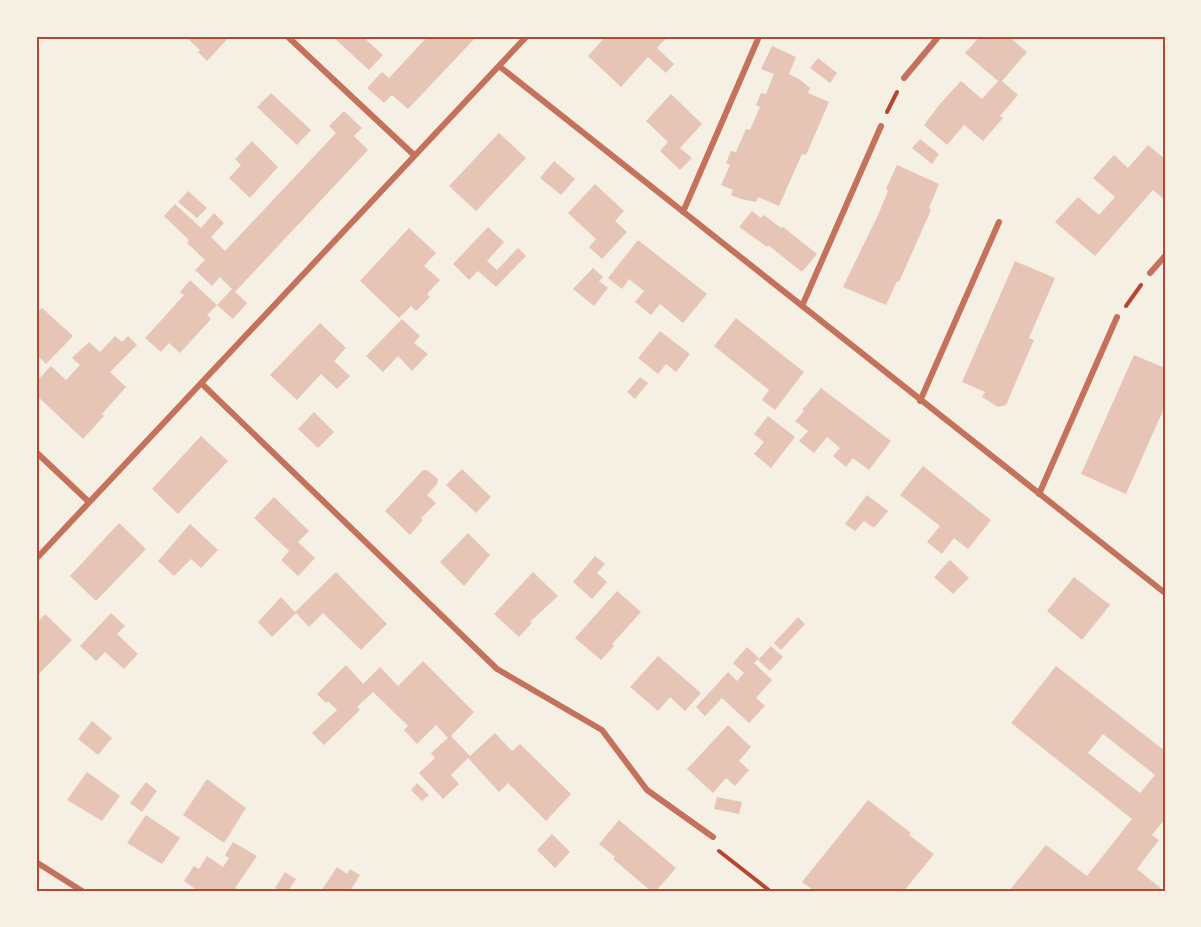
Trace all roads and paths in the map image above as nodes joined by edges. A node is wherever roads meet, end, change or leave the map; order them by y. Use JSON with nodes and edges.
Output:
{"nodes":[{"id":1,"x":287,"y":36,"type":"edge"},
{"id":2,"x":527,"y":36,"type":"edge"},
{"id":3,"x":939,"y":36,"type":"edge"},
{"id":4,"x":758,"y":39,"type":"dead end"},
{"id":5,"x":499,"y":66,"type":"junction"},
{"id":6,"x":904,"y":78,"type":"joint"},
{"id":7,"x":881,"y":126,"type":"joint"},
{"id":8,"x":414,"y":155,"type":"junction"},
{"id":9,"x":683,"y":212,"type":"junction"},
{"id":10,"x":999,"y":222,"type":"dead end"},
{"id":11,"x":1165,"y":256,"type":"edge"},
{"id":12,"x":1150,"y":273,"type":"joint"},
{"id":13,"x":802,"y":306,"type":"junction"},
{"id":14,"x":1117,"y":317,"type":"joint"},
{"id":15,"x":201,"y":383,"type":"junction"},
{"id":16,"x":920,"y":400,"type":"junction"},
{"id":17,"x":36,"y":452,"type":"edge"},
{"id":18,"x":1039,"y":494,"type":"junction"},
{"id":19,"x":89,"y":502,"type":"junction"},
{"id":20,"x":36,"y":559,"type":"edge"},
{"id":21,"x":1165,"y":593,"type":"edge"},
{"id":22,"x":713,"y":837,"type":"joint"},
{"id":23,"x":36,"y":862,"type":"edge"},
{"id":24,"x":82,"y":891,"type":"edge"},
{"id":25,"x":770,"y":891,"type":"edge"}],
"edges":[{"from":1,"to":8,"type":"street"},
{"from":2,"to":5,"type":"street"},
{"from":3,"to":6,"type":"street"},
{"from":4,"to":9,"type":"street"},
{"from":5,"to":8,"type":"street"},
{"from":5,"to":9,"type":"street"},
{"from":6,"to":7,"type":"path"},
{"from":7,"to":13,"type":"street"},
{"from":8,"to":15,"type":"street"},
{"from":9,"to":13,"type":"street"},
{"from":10,"to":16,"type":"street"},
{"from":11,"to":12,"type":"street"},
{"from":12,"to":14,"type":"path"},
{"from":13,"to":16,"type":"street"},
{"from":14,"to":18,"type":"street"},
{"from":15,"to":19,"type":"street"},
{"from":15,"to":22,"type":"street"},
{"from":16,"to":18,"type":"street"},
{"from":17,"to":19,"type":"street"},
{"from":18,"to":21,"type":"street"},
{"from":19,"to":20,"type":"street"},
{"from":22,"to":25,"type":"path"},
{"from":23,"to":24,"type":"street"}]}
